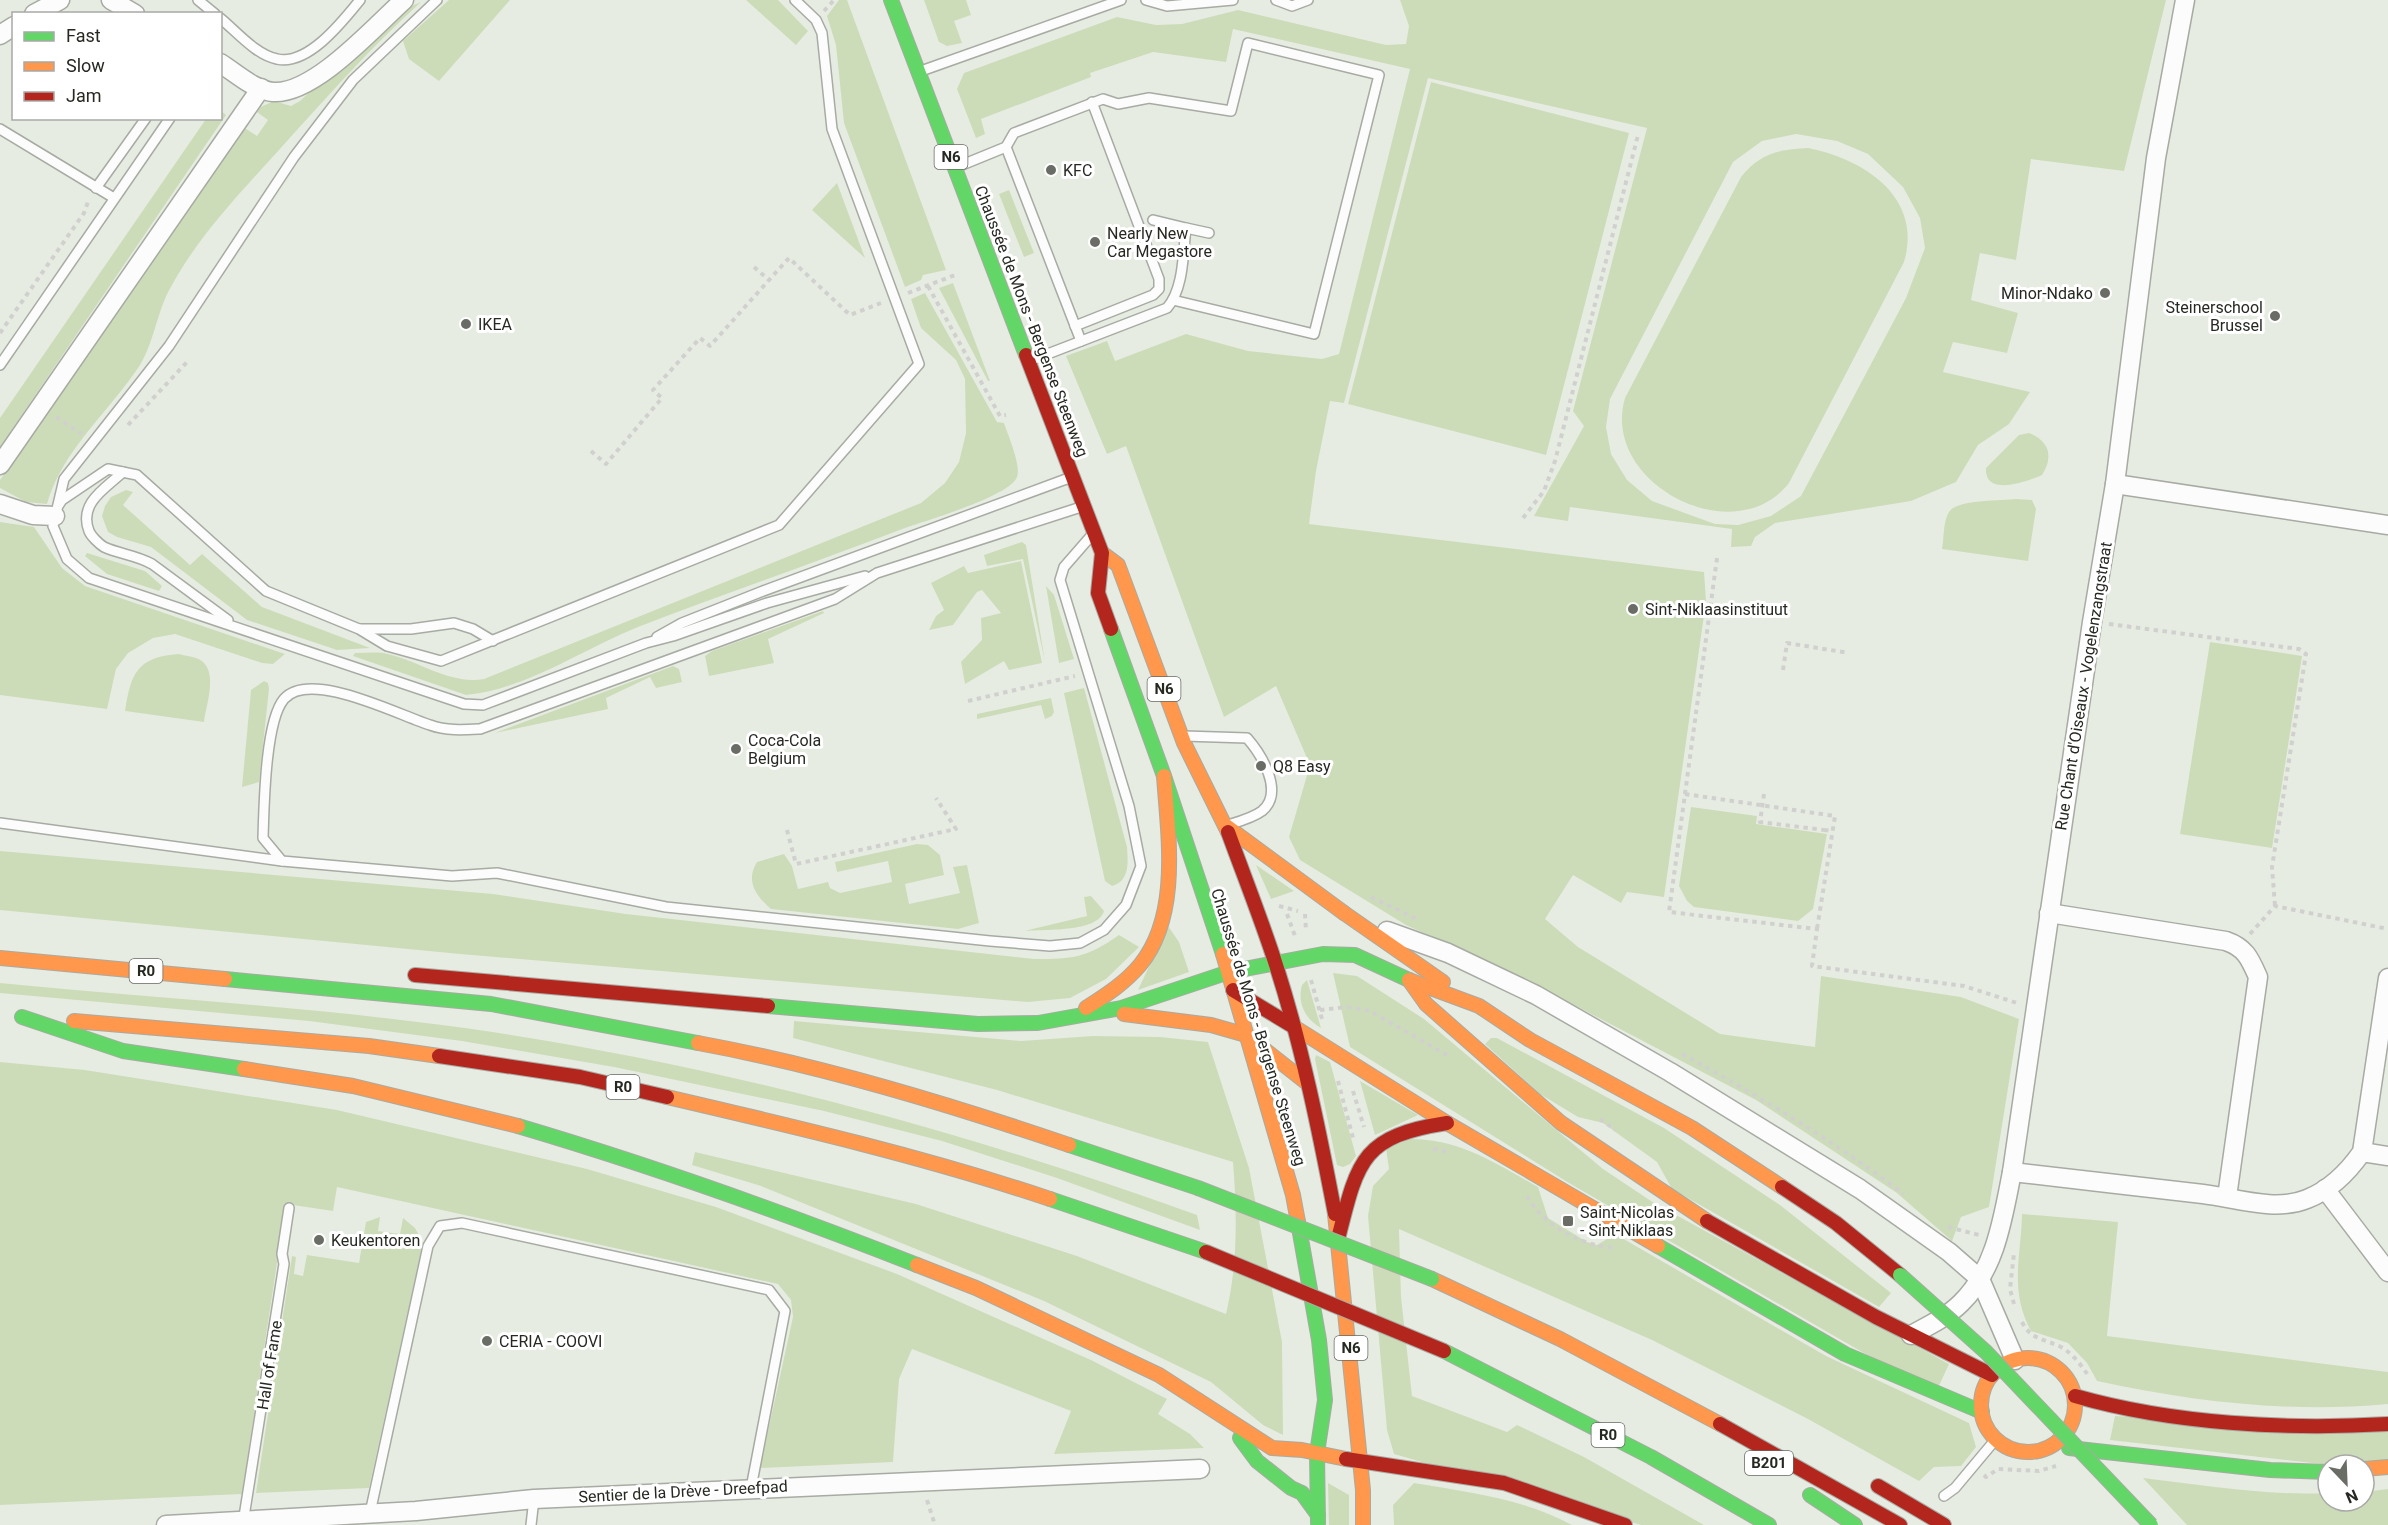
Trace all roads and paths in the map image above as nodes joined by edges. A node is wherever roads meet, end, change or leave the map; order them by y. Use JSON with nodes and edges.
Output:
{"nodes":[{"id":1,"x":60,"y":0,"type":"edge"},
{"id":2,"x":111,"y":0,"type":"edge"},
{"id":3,"x":198,"y":0,"type":"edge"},
{"id":4,"x":360,"y":0,"type":"edge"},
{"id":5,"x":404,"y":0,"type":"edge"},
{"id":6,"x":437,"y":0,"type":"edge"},
{"id":7,"x":795,"y":0,"type":"edge"},
{"id":8,"x":891,"y":0,"type":"edge"},
{"id":9,"x":1121,"y":0,"type":"edge"},
{"id":10,"x":1146,"y":0,"type":"edge"},
{"id":11,"x":1233,"y":0,"type":"edge"},
{"id":12,"x":1276,"y":0,"type":"edge"},
{"id":13,"x":1308,"y":0,"type":"edge"},
{"id":14,"x":2185,"y":0,"type":"edge"},
{"id":15,"x":38,"y":12,"type":"edge"},
{"id":16,"x":132,"y":12,"type":"edge"},
{"id":17,"x":213,"y":12,"type":"edge"},
{"id":18,"x":222,"y":20,"type":"edge"},
{"id":19,"x":222,"y":64,"type":"edge"},
{"id":20,"x":919,"y":72,"type":"junction"},
{"id":21,"x":261,"y":88,"type":"junction"},
{"id":22,"x":1092,"y":102,"type":"junction"},
{"id":23,"x":144,"y":120,"type":"edge"},
{"id":24,"x":169,"y":120,"type":"edge"},
{"id":25,"x":0,"y":129,"type":"edge"},
{"id":26,"x":1638,"y":135,"type":"dead end"},
{"id":27,"x":1006,"y":147,"type":"junction"},
{"id":28,"x":955,"y":168,"type":"junction"},
{"id":29,"x":94,"y":187,"type":"junction"},
{"id":30,"x":114,"y":198,"type":"junction"},
{"id":31,"x":1153,"y":220,"type":"dead end"},
{"id":32,"x":1186,"y":228,"type":"junction"},
{"id":33,"x":1209,"y":233,"type":"dead end"},
{"id":34,"x":754,"y":267,"type":"dead end"},
{"id":35,"x":955,"y":275,"type":"dead end"},
{"id":36,"x":769,"y":280,"type":"junction"},
{"id":37,"x":928,"y":285,"type":"junction"},
{"id":38,"x":894,"y":298,"type":"junction"},
{"id":39,"x":1173,"y":300,"type":"junction"},
{"id":40,"x":1075,"y":326,"type":"junction"},
{"id":41,"x":0,"y":333,"type":"edge"},
{"id":42,"x":1081,"y":341,"type":"junction"},
{"id":43,"x":1029,"y":361,"type":"junction"},
{"id":44,"x":0,"y":365,"type":"edge"},
{"id":45,"x":1006,"y":415,"type":"dead end"},
{"id":46,"x":591,"y":451,"type":"dead end"},
{"id":47,"x":0,"y":465,"type":"edge"},
{"id":48,"x":123,"y":472,"type":"junction"},
{"id":49,"x":1074,"y":476,"type":"junction"},
{"id":50,"x":2115,"y":484,"type":"junction"},
{"id":51,"x":0,"y":504,"type":"edge"},
{"id":52,"x":1085,"y":506,"type":"junction"},
{"id":53,"x":56,"y":512,"type":"junction"},
{"id":54,"x":1523,"y":518,"type":"dead end"},
{"id":55,"x":2388,"y":525,"type":"edge"},
{"id":56,"x":1094,"y":532,"type":"junction"},
{"id":57,"x":1102,"y":553,"type":"junction"},
{"id":58,"x":1717,"y":558,"type":"dead end"},
{"id":59,"x":877,"y":573,"type":"junction"},
{"id":60,"x":2092,"y":622,"type":"junction"},
{"id":61,"x":237,"y":627,"type":"junction"},
{"id":62,"x":359,"y":628,"type":"junction"},
{"id":63,"x":493,"y":641,"type":"junction"},
{"id":64,"x":646,"y":643,"type":"junction"},
{"id":65,"x":1849,"y":653,"type":"dead end"},
{"id":66,"x":1783,"y":670,"type":"dead end"},
{"id":67,"x":1078,"y":676,"type":"dead end"},
{"id":68,"x":968,"y":701,"type":"dead end"},
{"id":69,"x":1181,"y":736,"type":"junction"},
{"id":70,"x":1164,"y":776,"type":"junction"},
{"id":71,"x":1685,"y":794,"type":"junction"},
{"id":72,"x":1764,"y":794,"type":"dead end"},
{"id":73,"x":936,"y":798,"type":"dead end"},
{"id":74,"x":0,"y":823,"type":"edge"},
{"id":75,"x":1226,"y":826,"type":"junction"},
{"id":76,"x":787,"y":830,"type":"dead end"},
{"id":77,"x":1833,"y":831,"type":"junction"},
{"id":78,"x":282,"y":861,"type":"junction"},
{"id":79,"x":1274,"y":905,"type":"dead end"},
{"id":80,"x":2275,"y":906,"type":"junction"},
{"id":81,"x":1305,"y":912,"type":"dead end"},
{"id":82,"x":1344,"y":913,"type":"junction"},
{"id":83,"x":2049,"y":913,"type":"junction"},
{"id":84,"x":1817,"y":929,"type":"junction"},
{"id":85,"x":2388,"y":929,"type":"edge"},
{"id":86,"x":2240,"y":946,"type":"junction"},
{"id":87,"x":0,"y":958,"type":"edge"},
{"id":88,"x":1276,"y":965,"type":"junction"},
{"id":89,"x":1229,"y":972,"type":"junction"},
{"id":90,"x":405,"y":974,"type":"dead end"},
{"id":91,"x":348,"y":976,"type":"dead end"},
{"id":92,"x":2388,"y":978,"type":"edge"},
{"id":93,"x":1409,"y":980,"type":"junction"},
{"id":94,"x":291,"y":984,"type":"junction"},
{"id":95,"x":1233,"y":990,"type":"junction"},
{"id":96,"x":1479,"y":1006,"type":"junction"},
{"id":97,"x":2035,"y":1006,"type":"junction"},
{"id":98,"x":1102,"y":1014,"type":"junction"},
{"id":99,"x":1063,"y":1020,"type":"junction"},
{"id":100,"x":1294,"y":1027,"type":"junction"},
{"id":101,"x":1246,"y":1035,"type":"junction"},
{"id":102,"x":1307,"y":1083,"type":"junction"},
{"id":103,"x":1352,"y":1084,"type":"dead end"},
{"id":104,"x":1447,"y":1123,"type":"junction"},
{"id":105,"x":1364,"y":1129,"type":"dead end"},
{"id":106,"x":2362,"y":1152,"type":"junction"},
{"id":107,"x":2388,"y":1156,"type":"edge"},
{"id":108,"x":2012,"y":1172,"type":"junction"},
{"id":109,"x":2325,"y":1189,"type":"junction"},
{"id":110,"x":2227,"y":1197,"type":"junction"},
{"id":111,"x":290,"y":1208,"type":"dead end"},
{"id":112,"x":1340,"y":1235,"type":"junction"},
{"id":113,"x":1998,"y":1241,"type":"junction"},
{"id":114,"x":2388,"y":1272,"type":"edge"},
{"id":115,"x":1980,"y":1279,"type":"junction"},
{"id":116,"x":2014,"y":1308,"type":"dead end"},
{"id":117,"x":2019,"y":1317,"type":"dead end"},
{"id":118,"x":1911,"y":1335,"type":"junction"},
{"id":119,"x":2015,"y":1360,"type":"junction"},
{"id":120,"x":1992,"y":1375,"type":"junction"},
{"id":121,"x":2090,"y":1378,"type":"dead end"},
{"id":122,"x":2075,"y":1396,"type":"junction"},
{"id":123,"x":1982,"y":1412,"type":"junction"},
{"id":124,"x":1712,"y":1419,"type":"junction"},
{"id":125,"x":1226,"y":1420,"type":"junction"},
{"id":126,"x":2388,"y":1424,"type":"edge"},
{"id":127,"x":1996,"y":1439,"type":"junction"},
{"id":128,"x":2055,"y":1444,"type":"junction"},
{"id":129,"x":1317,"y":1453,"type":"junction"},
{"id":130,"x":1360,"y":1461,"type":"junction"},
{"id":131,"x":1826,"y":1465,"type":"dead end"},
{"id":132,"x":2058,"y":1465,"type":"dead end"},
{"id":133,"x":1974,"y":1467,"type":"junction"},
{"id":134,"x":1200,"y":1469,"type":"dead end"},
{"id":135,"x":1804,"y":1469,"type":"junction"},
{"id":136,"x":2316,"y":1472,"type":"edge"},
{"id":137,"x":1868,"y":1480,"type":"dead end"},
{"id":138,"x":920,"y":1481,"type":"junction"},
{"id":139,"x":751,"y":1488,"type":"junction"},
{"id":140,"x":1944,"y":1496,"type":"dead end"},
{"id":141,"x":534,"y":1498,"type":"junction"},
{"id":142,"x":1565,"y":1502,"type":"junction"},
{"id":143,"x":370,"y":1513,"type":"junction"},
{"id":144,"x":415,"y":1518,"type":"edge"},
{"id":145,"x":1318,"y":1520,"type":"edge"},
{"id":146,"x":242,"y":1524,"type":"edge"},
{"id":147,"x":166,"y":1525,"type":"edge"},
{"id":148,"x":531,"y":1525,"type":"edge"},
{"id":149,"x":935,"y":1525,"type":"edge"},
{"id":150,"x":1363,"y":1525,"type":"edge"},
{"id":151,"x":1595,"y":1525,"type":"edge"},
{"id":152,"x":1625,"y":1525,"type":"edge"},
{"id":153,"x":1769,"y":1525,"type":"edge"},
{"id":154,"x":1855,"y":1525,"type":"edge"},
{"id":155,"x":1900,"y":1525,"type":"edge"},
{"id":156,"x":1944,"y":1525,"type":"edge"},
{"id":157,"x":2151,"y":1525,"type":"edge"}],
"edges":[{"from":1,"to":15,"type":"street"},
{"from":2,"to":16,"type":"street"},
{"from":3,"to":17,"type":"lane"},
{"from":4,"to":18,"type":"lane"},
{"from":5,"to":21,"type":"street"},
{"from":6,"to":53,"type":"lane"},
{"from":7,"to":38,"type":"lane"},
{"from":8,"to":20,"type":"main road","name":"Chaussée de Mons - Bergense Steenweg","number":"N6"},
{"from":9,"to":20,"type":"lane"},
{"from":10,"to":11,"type":"lane"},
{"from":12,"to":13,"type":"lane"},
{"from":14,"to":50,"type":"street","name":"Rue Chant d'Oiseaux - Vogelenzangstraat"},
{"from":19,"to":21,"type":"street"},
{"from":20,"to":28,"type":"main road","name":"Chaussée de Mons - Bergense Steenweg","number":"N6"},
{"from":21,"to":47,"type":"street"},
{"from":22,"to":27,"type":"lane"},
{"from":22,"to":39,"type":"lane"},
{"from":22,"to":40,"type":"lane"},
{"from":23,"to":29,"type":"lane"},
{"from":24,"to":30,"type":"lane"},
{"from":25,"to":29,"type":"lane"},
{"from":26,"to":54,"type":"path"},
{"from":27,"to":28,"type":"lane"},
{"from":27,"to":40,"type":"lane"},
{"from":28,"to":43,"type":"main road","name":"Chaussée de Mons - Bergense Steenweg","number":"N6"},
{"from":29,"to":30,"type":"lane"},
{"from":29,"to":41,"type":"path"},
{"from":30,"to":44,"type":"lane"},
{"from":31,"to":32,"type":"lane"},
{"from":32,"to":33,"type":"lane"},
{"from":32,"to":39,"type":"lane"},
{"from":34,"to":36,"type":"path"},
{"from":35,"to":37,"type":"path"},
{"from":36,"to":38,"type":"path"},
{"from":36,"to":46,"type":"path"},
{"from":37,"to":38,"type":"path"},
{"from":37,"to":45,"type":"path"},
{"from":38,"to":63,"type":"lane"},
{"from":39,"to":42,"type":"lane"},
{"from":40,"to":42,"type":"lane"},
{"from":42,"to":43,"type":"lane"},
{"from":43,"to":49,"type":"main road","name":"Chaussée de Mons - Bergense Steenweg","number":"N6"},
{"from":48,"to":53,"type":"lane"},
{"from":48,"to":61,"type":"lane"},
{"from":48,"to":62,"type":"lane"},
{"from":49,"to":52,"type":"main road","name":"Chaussée de Mons - Bergense Steenweg","number":"N6"},
{"from":49,"to":64,"type":"lane"},
{"from":50,"to":55,"type":"street"},
{"from":50,"to":60,"type":"street","name":"Rue Chant d'Oiseaux - Vogelenzangstraat"},
{"from":51,"to":53,"type":"street"},
{"from":52,"to":56,"type":"main road","name":"Chaussée de Mons - Bergense Steenweg","number":"N6"},
{"from":52,"to":59,"type":"lane"},
{"from":53,"to":61,"type":"lane"},
{"from":56,"to":57,"type":"main road","name":"Chaussée de Mons - Bergense Steenweg","number":"N6"},
{"from":56,"to":78,"type":"lane"},
{"from":57,"to":69,"type":"main road","name":"Chaussée de Mons - Bergense Steenweg","number":"N6"},
{"from":57,"to":70,"type":"main road","name":"Chaussée de Mons - Bergense Steenweg","number":"N6"},
{"from":58,"to":71,"type":"path"},
{"from":59,"to":64,"type":"lane"},
{"from":59,"to":78,"type":"lane"},
{"from":60,"to":80,"type":"path"},
{"from":60,"to":83,"type":"street","name":"Rue Chant d'Oiseaux - Vogelenzangstraat"},
{"from":61,"to":64,"type":"lane"},
{"from":62,"to":63,"type":"lane"},
{"from":62,"to":63,"type":"lane"},
{"from":65,"to":66,"type":"path"},
{"from":67,"to":68,"type":"path"},
{"from":69,"to":75,"type":"main road","name":"Chaussée de Mons - Bergense Steenweg","number":"N6"},
{"from":69,"to":75,"type":"lane"},
{"from":70,"to":89,"type":"main road","name":"Chaussée de Mons - Bergense Steenweg","number":"N6"},
{"from":70,"to":99,"type":"main road"},
{"from":71,"to":77,"type":"path"},
{"from":71,"to":84,"type":"path"},
{"from":72,"to":77,"type":"path","bridge":true},
{"from":73,"to":76,"type":"path"},
{"from":74,"to":78,"type":"lane"},
{"from":75,"to":82,"type":"main road"},
{"from":75,"to":88,"type":"main road","name":"Chaussée de Mons - Bergense Steenweg","number":"N6"},
{"from":77,"to":84,"type":"path"},
{"from":79,"to":81,"type":"path"},
{"from":80,"to":85,"type":"path"},
{"from":80,"to":86,"type":"path"},
{"from":82,"to":96,"type":"main road"},
{"from":82,"to":115,"type":"street"},
{"from":83,"to":86,"type":"street"},
{"from":83,"to":97,"type":"street","name":"Rue Chant d'Oiseaux - Vogelenzangstraat"},
{"from":84,"to":97,"type":"path"},
{"from":86,"to":110,"type":"street"},
{"from":87,"to":94,"type":"main road","number":"R0"},
{"from":88,"to":89,"type":"main road"},
{"from":88,"to":93,"type":"main road"},
{"from":88,"to":100,"type":"main road","name":"Chaussée de Mons - Bergense Steenweg","number":"N6"},
{"from":89,"to":95,"type":"main road","name":"Chaussée de Mons - Bergense Steenweg","number":"N6"},
{"from":89,"to":98,"type":"main road"},
{"from":90,"to":99,"type":"main road"},
{"from":91,"to":94,"type":"main road"},
{"from":92,"to":106,"type":"street"},
{"from":93,"to":96,"type":"main road"},
{"from":93,"to":118,"type":"main road"},
{"from":94,"to":124,"type":"main road","number":"R0","bridge":true},
{"from":95,"to":100,"type":"main road"},
{"from":95,"to":101,"type":"main road","name":"Chaussée de Mons - Bergense Steenweg","number":"N6"},
{"from":96,"to":157,"type":"main road","bridge":true},
{"from":97,"to":108,"type":"street","name":"Rue Chant d'Oiseaux - Vogelenzangstraat"},
{"from":98,"to":99,"type":"main road"},
{"from":98,"to":101,"type":"main road"},
{"from":100,"to":102,"type":"main road","name":"Chaussée de Mons - Bergense Steenweg","number":"N6"},
{"from":100,"to":104,"type":"main road"},
{"from":101,"to":102,"type":"main road"},
{"from":101,"to":129,"type":"main road","name":"Chaussée de Mons - Bergense Steenweg","number":"N6"},
{"from":102,"to":112,"type":"main road","name":"Chaussée de Mons - Bergense Steenweg","number":"N6"},
{"from":103,"to":105,"type":"path"},
{"from":104,"to":112,"type":"main road"},
{"from":104,"to":123,"type":"main road"},
{"from":106,"to":107,"type":"street"},
{"from":106,"to":109,"type":"street"},
{"from":108,"to":110,"type":"street"},
{"from":108,"to":113,"type":"street","name":"Rue Chant d'Oiseaux - Vogelenzangstraat"},
{"from":109,"to":110,"type":"street"},
{"from":109,"to":114,"type":"street"},
{"from":111,"to":146,"type":"lane","name":"Hall of Fame"},
{"from":112,"to":130,"type":"main road","name":"Chaussée de Mons - Bergense Steenweg","number":"N6"},
{"from":113,"to":115,"type":"street","name":"Rue Chant d'Oiseaux - Vogelenzangstraat"},
{"from":113,"to":116,"type":"path"},
{"from":115,"to":118,"type":"street","name":"Rue Chant d'Oiseaux - Vogelenzangstraat"},
{"from":115,"to":119,"type":"street"},
{"from":117,"to":121,"type":"path"},
{"from":118,"to":120,"type":"main road"},
{"from":119,"to":120,"type":"main road"},
{"from":119,"to":122,"type":"main road"},
{"from":120,"to":123,"type":"main road"},
{"from":122,"to":126,"type":"main road"},
{"from":122,"to":128,"type":"main road"},
{"from":123,"to":127,"type":"main road"},
{"from":124,"to":135,"type":"main road","number":"R0"},
{"from":124,"to":154,"type":"main road","number":"B201"},
{"from":125,"to":129,"type":"main road"},
{"from":125,"to":145,"type":"main road"},
{"from":125,"to":153,"type":"main road","number":"R0","bridge":true},
{"from":127,"to":128,"type":"main road"},
{"from":127,"to":133,"type":"lane"},
{"from":128,"to":136,"type":"main road"},
{"from":129,"to":130,"type":"main road"},
{"from":129,"to":145,"type":"main road","name":"Chaussée de Mons - Bergense Steenweg","number":"N6"},
{"from":130,"to":142,"type":"main road"},
{"from":130,"to":150,"type":"main road","name":"Chaussée de Mons - Bergense Steenweg","number":"N6"},
{"from":131,"to":135,"type":"main road"},
{"from":132,"to":133,"type":"path"},
{"from":133,"to":140,"type":"lane"},
{"from":134,"to":138,"type":"street","name":"Sentier de la Drève - Dreefpad"},
{"from":135,"to":155,"type":"main road","number":"R0"},
{"from":137,"to":156,"type":"main road"},
{"from":138,"to":139,"type":"street","name":"Sentier de la Drève - Dreefpad"},
{"from":138,"to":149,"type":"path"},
{"from":139,"to":141,"type":"street","name":"Sentier de la Drève - Dreefpad"},
{"from":139,"to":143,"type":"lane"},
{"from":141,"to":144,"type":"street","name":"Sentier de la Drève - Dreefpad"},
{"from":141,"to":148,"type":"lane"},
{"from":142,"to":151,"type":"lane"},
{"from":142,"to":152,"type":"main road"},
{"from":143,"to":144,"type":"street","name":"Sentier de la Drève - Dreefpad"},
{"from":143,"to":146,"type":"street","name":"Sentier de la Drève - Dreefpad"},
{"from":146,"to":147,"type":"street","name":"Sentier de la Drève - Dreefpad"}]}
